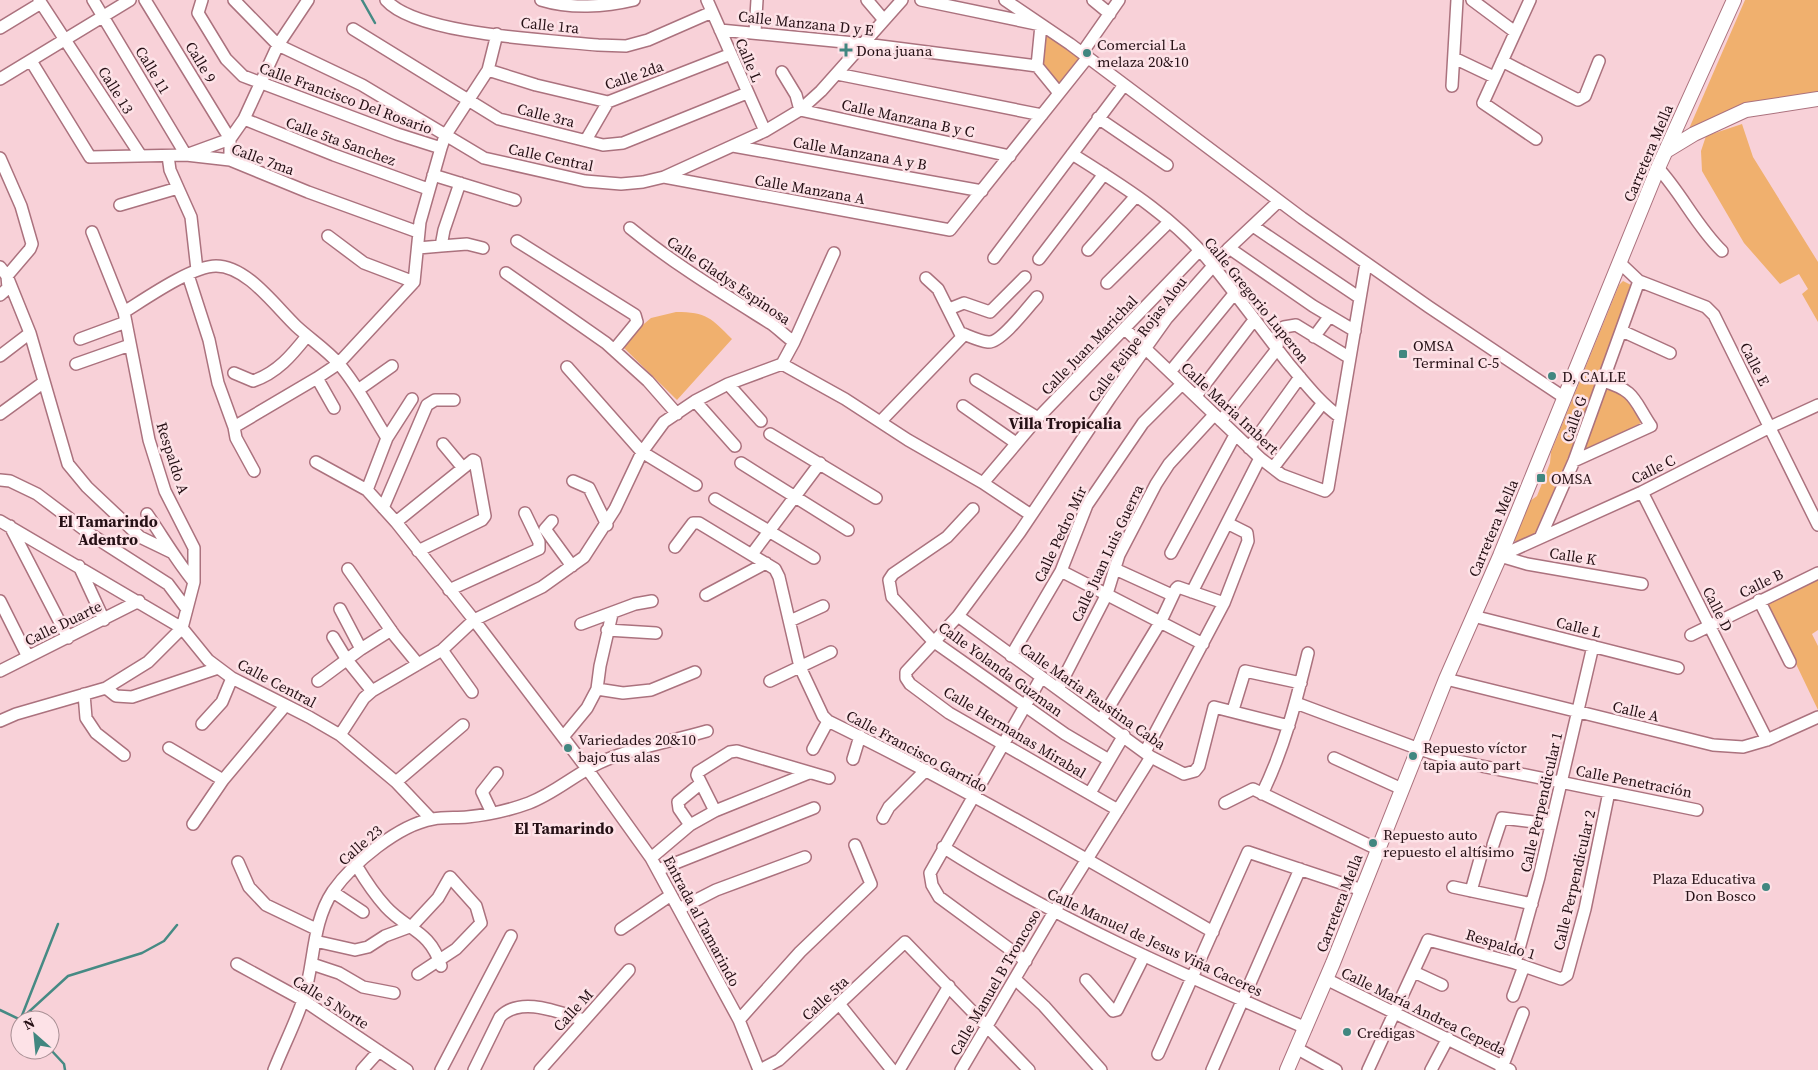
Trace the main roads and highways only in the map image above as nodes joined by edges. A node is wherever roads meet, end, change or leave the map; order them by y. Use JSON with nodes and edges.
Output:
{"nodes":[{"id":1,"x":1729,"y":1,"type":"edge"},
{"id":2,"x":1818,"y":99,"type":"edge"},
{"id":3,"x":1666,"y":151,"type":"junction"},
{"id":4,"x":1287,"y":1070,"type":"edge"}],
"edges":[{"from":1,"to":3,"type":"main road","name":"Carretera Mella"},
{"from":2,"to":3,"type":"main road"},
{"from":3,"to":4,"type":"main road","name":"Carretera Mella"}]}
